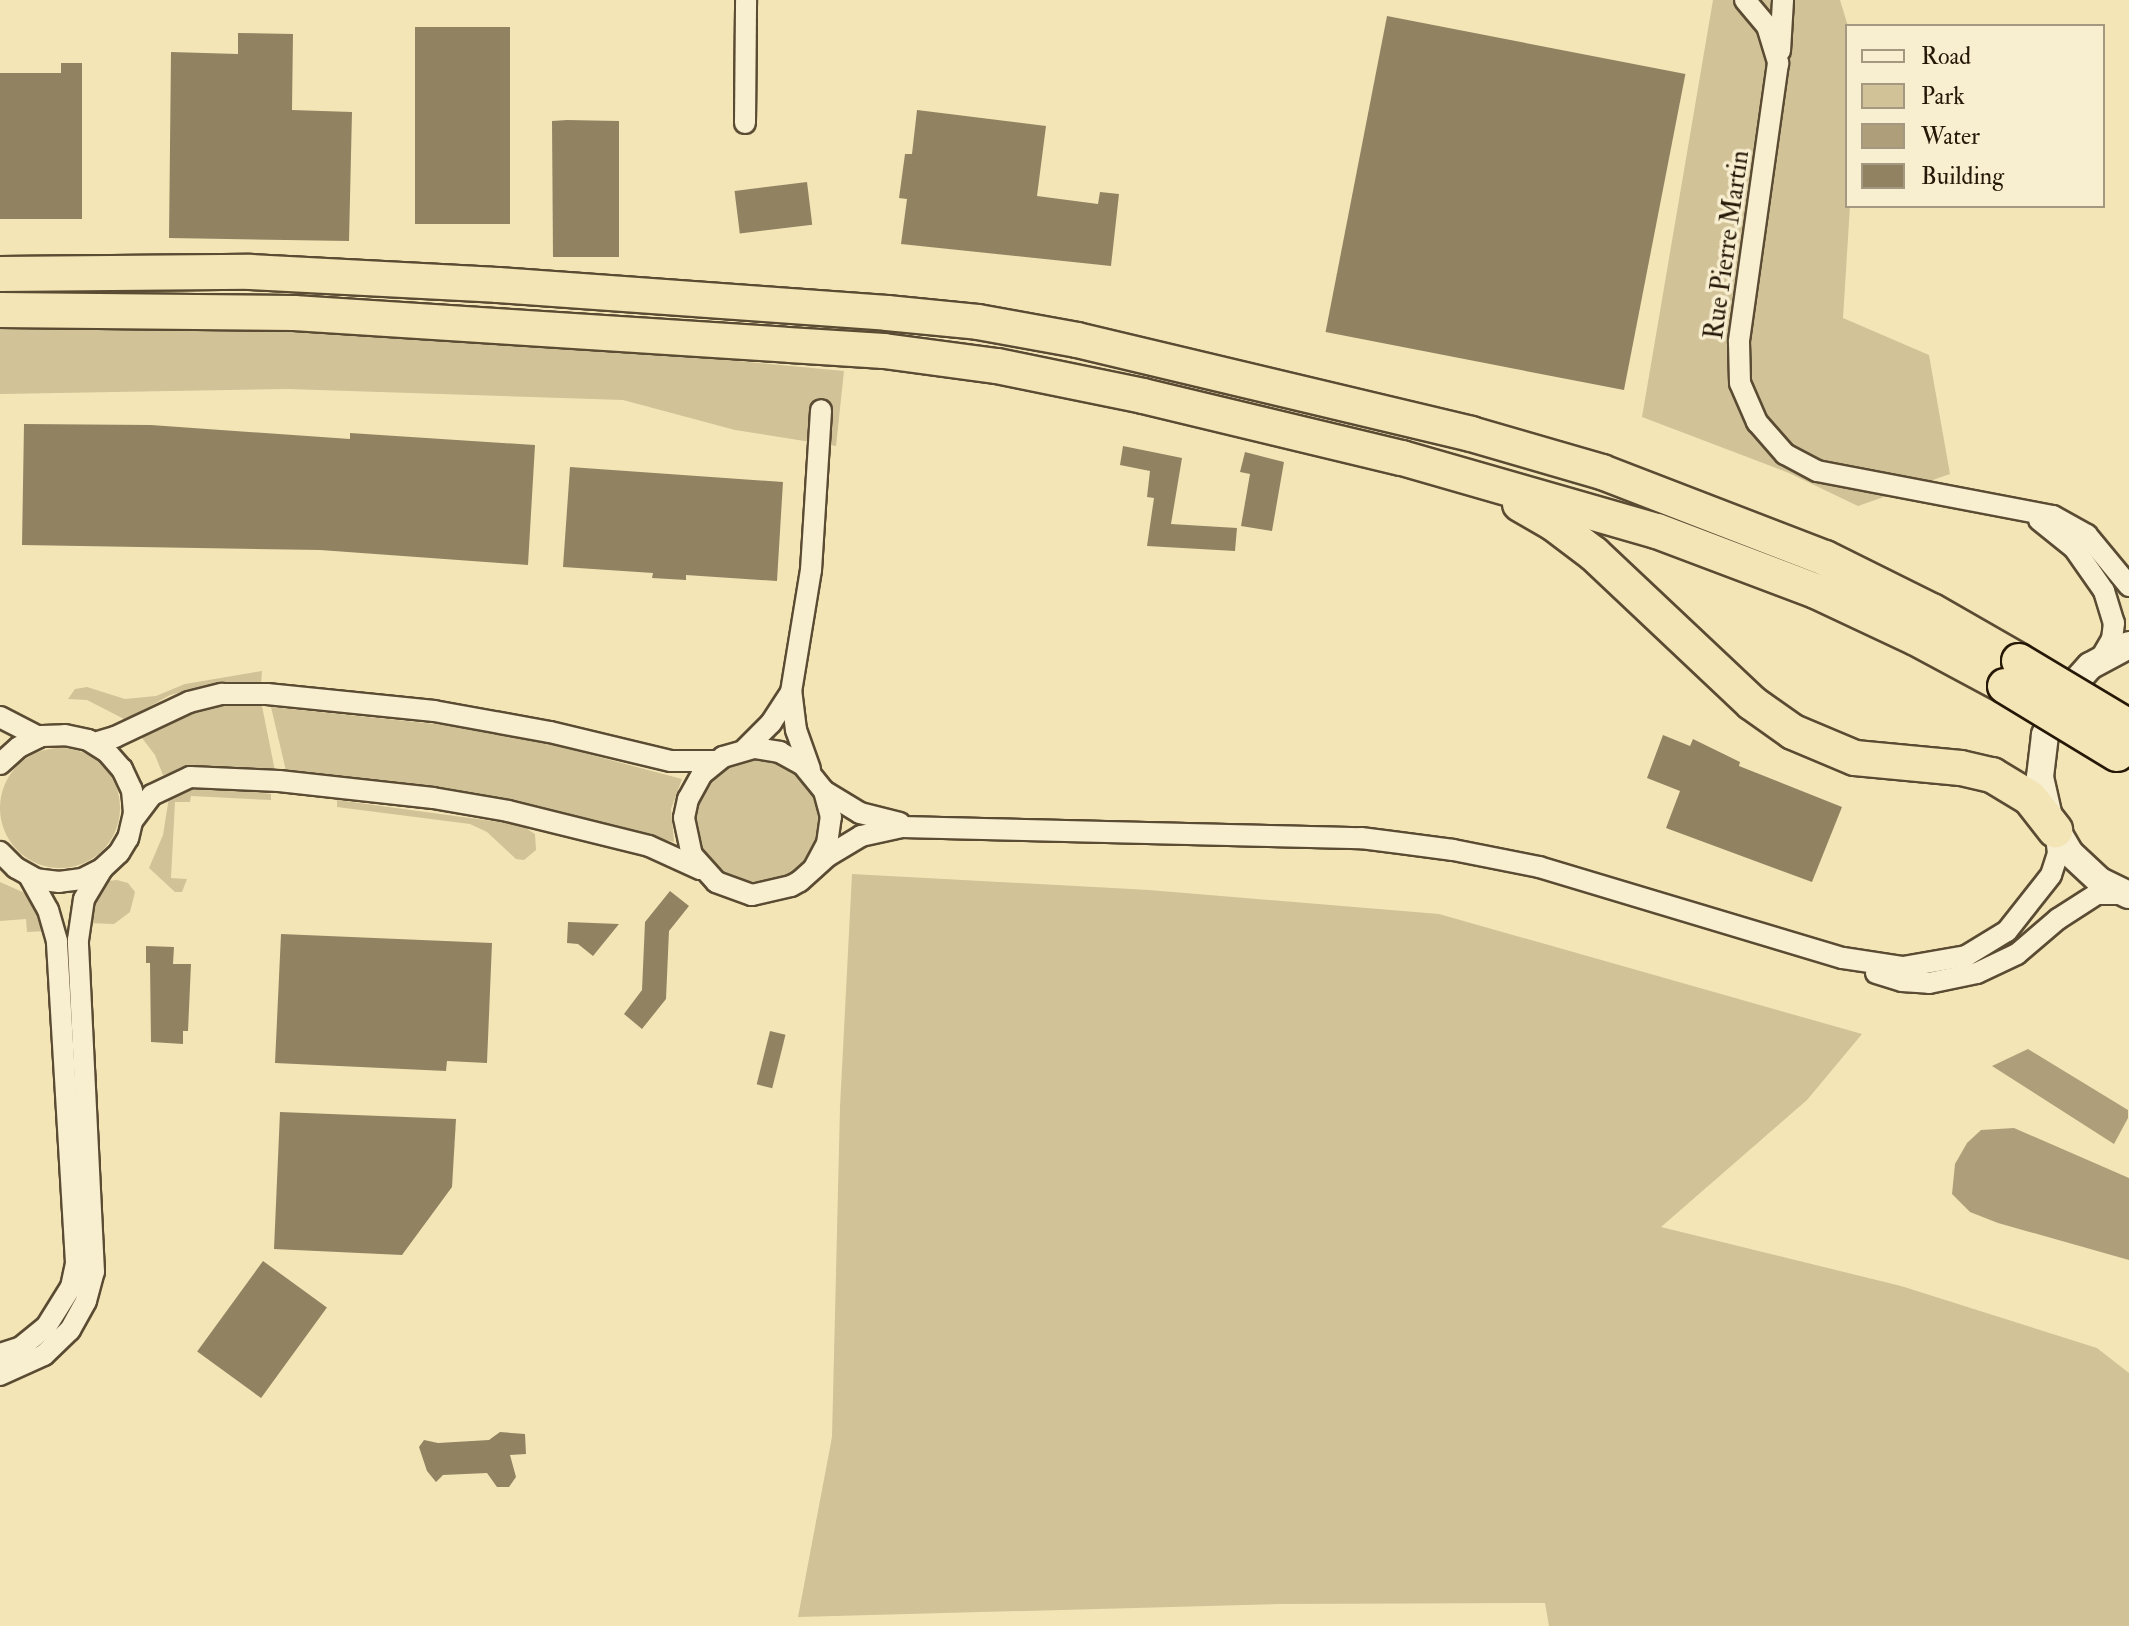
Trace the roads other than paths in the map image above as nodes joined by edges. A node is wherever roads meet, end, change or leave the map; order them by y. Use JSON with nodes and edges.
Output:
{"nodes":[{"id":1,"x":746,"y":0,"type":"edge"},
{"id":2,"x":1745,"y":0,"type":"edge"},
{"id":3,"x":1783,"y":0,"type":"edge"},
{"id":4,"x":1778,"y":63,"type":"junction"},
{"id":5,"x":745,"y":123,"type":"dead end"},
{"id":6,"x":0,"y":274,"type":"edge"},
{"id":7,"x":0,"y":310,"type":"edge"},
{"id":8,"x":821,"y":410,"type":"dead end"},
{"id":9,"x":1402,"y":458,"type":"junction"},
{"id":10,"x":2010,"y":506,"type":"junction"},
{"id":11,"x":2129,"y":586,"type":"edge"},
{"id":12,"x":2129,"y":645,"type":"edge"},
{"id":13,"x":2101,"y":658,"type":"junction"},
{"id":14,"x":2012,"y":674,"type":"junction"},
{"id":15,"x":791,"y":692,"type":"junction"},
{"id":16,"x":0,"y":717,"type":"edge"},
{"id":17,"x":39,"y":737,"type":"junction"},
{"id":18,"x":94,"y":743,"type":"junction"},
{"id":19,"x":2125,"y":747,"type":"edge"},
{"id":20,"x":745,"y":749,"type":"junction"},
{"id":21,"x":716,"y":761,"type":"junction"},
{"id":22,"x":0,"y":764,"type":"edge"},
{"id":23,"x":810,"y":771,"type":"junction"},
{"id":24,"x":824,"y":791,"type":"junction"},
{"id":25,"x":133,"y":820,"type":"junction"},
{"id":26,"x":922,"y":826,"type":"junction"},
{"id":27,"x":2055,"y":830,"type":"junction"},
{"id":28,"x":0,"y":852,"type":"edge"},
{"id":29,"x":814,"y":868,"type":"junction"},
{"id":30,"x":102,"y":869,"type":"junction"},
{"id":31,"x":703,"y":870,"type":"junction"},
{"id":32,"x":29,"y":876,"type":"junction"},
{"id":33,"x":2127,"y":895,"type":"edge"},
{"id":34,"x":1843,"y":958,"type":"junction"},
{"id":35,"x":0,"y":1354,"type":"edge"},
{"id":36,"x":0,"y":1375,"type":"edge"}],
"edges":[{"from":1,"to":5,"type":"street"},
{"from":2,"to":4,"type":"street","name":"Rue Pierre Martin"},
{"from":3,"to":4,"type":"street"},
{"from":4,"to":10,"type":"street","name":"Rue Pierre Martin"},
{"from":6,"to":14,"type":"highway"},
{"from":7,"to":9,"type":"highway"},
{"from":8,"to":15,"type":"street"},
{"from":9,"to":14,"type":"highway"},
{"from":9,"to":27,"type":"highway"},
{"from":10,"to":11,"type":"street","name":"Rue Pierre Martin"},
{"from":10,"to":13,"type":"street","name":"Rue Pierre Martin"},
{"from":12,"to":13,"type":"street"},
{"from":13,"to":27,"type":"street"},
{"from":14,"to":19,"type":"highway","bridge":true},
{"from":15,"to":20,"type":"street"},
{"from":15,"to":23,"type":"street"},
{"from":16,"to":17,"type":"street"},
{"from":17,"to":18,"type":"street"},
{"from":17,"to":22,"type":"street"},
{"from":18,"to":21,"type":"street"},
{"from":18,"to":25,"type":"street"},
{"from":20,"to":21,"type":"street"},
{"from":20,"to":23,"type":"street"},
{"from":21,"to":31,"type":"street"},
{"from":23,"to":24,"type":"street"},
{"from":24,"to":26,"type":"street"},
{"from":24,"to":29,"type":"street"},
{"from":25,"to":30,"type":"street"},
{"from":25,"to":31,"type":"street"},
{"from":26,"to":29,"type":"street"},
{"from":26,"to":34,"type":"street"},
{"from":27,"to":33,"type":"street"},
{"from":27,"to":34,"type":"street"},
{"from":28,"to":32,"type":"street"},
{"from":29,"to":31,"type":"street"},
{"from":30,"to":32,"type":"street"},
{"from":30,"to":36,"type":"street"},
{"from":32,"to":35,"type":"street"},
{"from":33,"to":34,"type":"street"}]}
